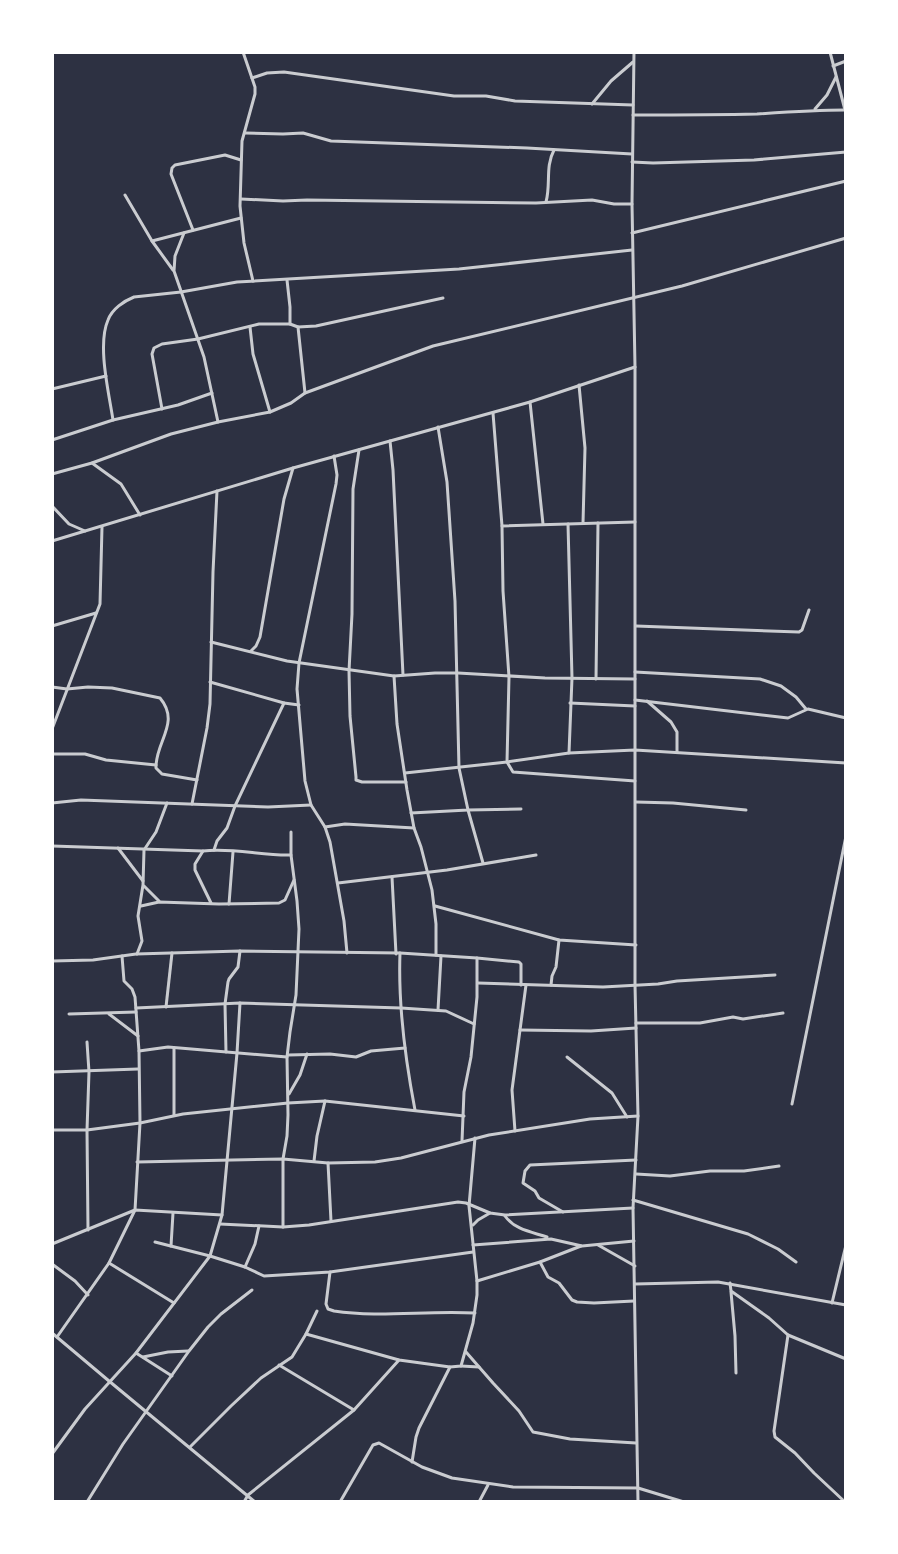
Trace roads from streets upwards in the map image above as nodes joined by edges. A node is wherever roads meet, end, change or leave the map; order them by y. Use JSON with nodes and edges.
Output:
{"nodes":[{"id":1,"x":242,"y":52,"type":"edge"},
{"id":2,"x":634,"y":52,"type":"edge"},
{"id":3,"x":830,"y":52,"type":"edge"},
{"id":4,"x":634,"y":61,"type":"junction"},
{"id":5,"x":846,"y":61,"type":"edge"},
{"id":6,"x":833,"y":66,"type":"junction"},
{"id":7,"x":836,"y":76,"type":"junction"},
{"id":8,"x":252,"y":78,"type":"junction"},
{"id":9,"x":592,"y":104,"type":"junction"},
{"id":10,"x":633,"y":105,"type":"junction"},
{"id":11,"x":815,"y":110,"type":"junction"},
{"id":12,"x":845,"y":110,"type":"edge"},
{"id":13,"x":633,"y":114,"type":"junction"},
{"id":14,"x":245,"y":133,"type":"junction"},
{"id":15,"x":554,"y":150,"type":"junction"},
{"id":16,"x":846,"y":152,"type":"edge"},
{"id":17,"x":632,"y":154,"type":"junction"},
{"id":18,"x":241,"y":160,"type":"junction"},
{"id":19,"x":632,"y":162,"type":"junction"},
{"id":20,"x":846,"y":181,"type":"edge"},
{"id":21,"x":124,"y":195,"type":"dead end"},
{"id":22,"x":241,"y":199,"type":"junction"},
{"id":23,"x":546,"y":202,"type":"junction"},
{"id":24,"x":632,"y":204,"type":"junction"},
{"id":25,"x":241,"y":218,"type":"junction"},
{"id":26,"x":193,"y":230,"type":"junction"},
{"id":27,"x":184,"y":233,"type":"junction"},
{"id":28,"x":632,"y":233,"type":"junction"},
{"id":29,"x":846,"y":238,"type":"edge"},
{"id":30,"x":152,"y":240,"type":"junction"},
{"id":31,"x":632,"y":250,"type":"junction"},
{"id":32,"x":174,"y":271,"type":"junction"},
{"id":33,"x":287,"y":280,"type":"junction"},
{"id":34,"x":253,"y":281,"type":"junction"},
{"id":35,"x":181,"y":292,"type":"junction"},
{"id":36,"x":634,"y":297,"type":"junction"},
{"id":37,"x":443,"y":298,"type":"dead end"},
{"id":38,"x":290,"y":324,"type":"junction"},
{"id":39,"x":250,"y":327,"type":"junction"},
{"id":40,"x":298,"y":327,"type":"junction"},
{"id":41,"x":198,"y":339,"type":"junction"},
{"id":42,"x":635,"y":367,"type":"junction"},
{"id":43,"x":106,"y":376,"type":"junction"},
{"id":44,"x":579,"y":385,"type":"junction"},
{"id":45,"x":52,"y":389,"type":"edge"},
{"id":46,"x":212,"y":393,"type":"junction"},
{"id":47,"x":305,"y":393,"type":"junction"},
{"id":48,"x":530,"y":402,"type":"junction"},
{"id":49,"x":162,"y":409,"type":"junction"},
{"id":50,"x":270,"y":412,"type":"junction"},
{"id":51,"x":493,"y":413,"type":"junction"},
{"id":52,"x":113,"y":420,"type":"junction"},
{"id":53,"x":218,"y":422,"type":"junction"},
{"id":54,"x":438,"y":427,"type":"junction"},
{"id":55,"x":52,"y":440,"type":"edge"},
{"id":56,"x":390,"y":441,"type":"junction"},
{"id":57,"x":359,"y":450,"type":"junction"},
{"id":58,"x":334,"y":456,"type":"junction"},
{"id":59,"x":92,"y":463,"type":"junction"},
{"id":60,"x":293,"y":468,"type":"junction"},
{"id":61,"x":52,"y":474,"type":"edge"},
{"id":62,"x":217,"y":491,"type":"junction"},
{"id":63,"x":52,"y":506,"type":"edge"},
{"id":64,"x":140,"y":515,"type":"junction"},
{"id":65,"x":634,"y":522,"type":"junction"},
{"id":66,"x":583,"y":523,"type":"junction"},
{"id":67,"x":598,"y":523,"type":"junction"},
{"id":68,"x":543,"y":524,"type":"junction"},
{"id":69,"x":568,"y":524,"type":"junction"},
{"id":70,"x":102,"y":526,"type":"junction"},
{"id":71,"x":502,"y":526,"type":"junction"},
{"id":72,"x":86,"y":531,"type":"junction"},
{"id":73,"x":52,"y":541,"type":"edge"},
{"id":74,"x":809,"y":610,"type":"dead end"},
{"id":75,"x":97,"y":612,"type":"junction"},
{"id":76,"x":52,"y":626,"type":"edge"},
{"id":77,"x":636,"y":626,"type":"junction"},
{"id":78,"x":211,"y":642,"type":"junction"},
{"id":79,"x":251,"y":651,"type":"junction"},
{"id":80,"x":299,"y":663,"type":"junction"},
{"id":81,"x":349,"y":671,"type":"junction"},
{"id":82,"x":635,"y":672,"type":"junction"},
{"id":83,"x":458,"y":673,"type":"junction"},
{"id":84,"x":403,"y":675,"type":"junction"},
{"id":85,"x":394,"y":676,"type":"junction"},
{"id":86,"x":509,"y":677,"type":"junction"},
{"id":87,"x":572,"y":678,"type":"junction"},
{"id":88,"x":596,"y":679,"type":"junction"},
{"id":89,"x":635,"y":679,"type":"junction"},
{"id":90,"x":210,"y":682,"type":"junction"},
{"id":91,"x":52,"y":688,"type":"edge"},
{"id":92,"x":67,"y":689,"type":"junction"},
{"id":93,"x":635,"y":700,"type":"junction"},
{"id":94,"x":647,"y":701,"type":"junction"},
{"id":95,"x":284,"y":703,"type":"junction"},
{"id":96,"x":570,"y":703,"type":"junction"},
{"id":97,"x":298,"y":706,"type":"junction"},
{"id":98,"x":636,"y":706,"type":"junction"},
{"id":99,"x":806,"y":709,"type":"junction"},
{"id":100,"x":846,"y":718,"type":"edge"},
{"id":101,"x":52,"y":729,"type":"edge"},
{"id":102,"x":636,"y":750,"type":"junction"},
{"id":103,"x":677,"y":752,"type":"junction"},
{"id":104,"x":569,"y":753,"type":"junction"},
{"id":105,"x":52,"y":754,"type":"edge"},
{"id":106,"x":507,"y":762,"type":"junction"},
{"id":107,"x":846,"y":763,"type":"edge"},
{"id":108,"x":156,"y":765,"type":"junction"},
{"id":109,"x":459,"y":768,"type":"junction"},
{"id":110,"x":405,"y":773,"type":"junction"},
{"id":111,"x":197,"y":780,"type":"junction"},
{"id":112,"x":406,"y":782,"type":"junction"},
{"id":113,"x":635,"y":782,"type":"junction"},
{"id":114,"x":636,"y":802,"type":"junction"},
{"id":115,"x":52,"y":803,"type":"edge"},
{"id":116,"x":167,"y":803,"type":"junction"},
{"id":117,"x":192,"y":804,"type":"junction"},
{"id":118,"x":235,"y":806,"type":"junction"},
{"id":119,"x":311,"y":806,"type":"junction"},
{"id":120,"x":521,"y":809,"type":"dead end"},
{"id":121,"x":468,"y":810,"type":"junction"},
{"id":122,"x":746,"y":810,"type":"dead end"},
{"id":123,"x":411,"y":813,"type":"junction"},
{"id":124,"x":325,"y":827,"type":"junction"},
{"id":125,"x":414,"y":828,"type":"junction"},
{"id":126,"x":291,"y":832,"type":"dead end"},
{"id":127,"x":846,"y":836,"type":"edge"},
{"id":128,"x":52,"y":846,"type":"edge"},
{"id":129,"x":118,"y":848,"type":"junction"},
{"id":130,"x":144,"y":850,"type":"junction"},
{"id":131,"x":214,"y":850,"type":"junction"},
{"id":132,"x":203,"y":851,"type":"junction"},
{"id":133,"x":233,"y":852,"type":"junction"},
{"id":134,"x":291,"y":854,"type":"junction"},
{"id":135,"x":536,"y":856,"type":"dead end"},
{"id":136,"x":483,"y":863,"type":"junction"},
{"id":137,"x":428,"y":872,"type":"junction"},
{"id":138,"x":392,"y":877,"type":"junction"},
{"id":139,"x":294,"y":880,"type":"junction"},
{"id":140,"x":338,"y":883,"type":"junction"},
{"id":141,"x":143,"y":884,"type":"junction"},
{"id":142,"x":159,"y":902,"type":"junction"},
{"id":143,"x":212,"y":904,"type":"junction"},
{"id":144,"x":229,"y":904,"type":"junction"},
{"id":145,"x":141,"y":906,"type":"junction"},
{"id":146,"x":435,"y":906,"type":"junction"},
{"id":147,"x":559,"y":940,"type":"junction"},
{"id":148,"x":636,"y":945,"type":"junction"},
{"id":149,"x":240,"y":951,"type":"junction"},
{"id":150,"x":172,"y":953,"type":"junction"},
{"id":151,"x":298,"y":953,"type":"junction"},
{"id":152,"x":347,"y":953,"type":"junction"},
{"id":153,"x":136,"y":954,"type":"junction"},
{"id":154,"x":398,"y":954,"type":"junction"},
{"id":155,"x":436,"y":955,"type":"junction"},
{"id":156,"x":122,"y":956,"type":"junction"},
{"id":157,"x":441,"y":956,"type":"junction"},
{"id":158,"x":477,"y":958,"type":"junction"},
{"id":159,"x":52,"y":961,"type":"edge"},
{"id":160,"x":776,"y":975,"type":"dead end"},
{"id":161,"x":478,"y":983,"type":"junction"},
{"id":162,"x":521,"y":985,"type":"junction"},
{"id":163,"x":526,"y":985,"type":"junction"},
{"id":164,"x":551,"y":985,"type":"junction"},
{"id":165,"x":635,"y":985,"type":"junction"},
{"id":166,"x":240,"y":1003,"type":"junction"},
{"id":167,"x":225,"y":1004,"type":"junction"},
{"id":168,"x":294,"y":1006,"type":"junction"},
{"id":169,"x":166,"y":1007,"type":"junction"},
{"id":170,"x":401,"y":1008,"type":"junction"},
{"id":171,"x":136,"y":1010,"type":"junction"},
{"id":172,"x":438,"y":1010,"type":"junction"},
{"id":173,"x":783,"y":1013,"type":"dead end"},
{"id":174,"x":69,"y":1014,"type":"dead end"},
{"id":175,"x":109,"y":1014,"type":"junction"},
{"id":176,"x":636,"y":1023,"type":"junction"},
{"id":177,"x":474,"y":1024,"type":"junction"},
{"id":178,"x":636,"y":1028,"type":"junction"},
{"id":179,"x":520,"y":1030,"type":"junction"},
{"id":180,"x":138,"y":1036,"type":"junction"},
{"id":181,"x":87,"y":1042,"type":"dead end"},
{"id":182,"x":174,"y":1048,"type":"junction"},
{"id":183,"x":405,"y":1048,"type":"junction"},
{"id":184,"x":139,"y":1050,"type":"junction"},
{"id":185,"x":226,"y":1052,"type":"junction"},
{"id":186,"x":237,"y":1054,"type":"junction"},
{"id":187,"x":307,"y":1054,"type":"junction"},
{"id":188,"x":288,"y":1056,"type":"junction"},
{"id":189,"x":568,"y":1057,"type":"dead end"},
{"id":190,"x":138,"y":1070,"type":"junction"},
{"id":191,"x":52,"y":1072,"type":"edge"},
{"id":192,"x":89,"y":1072,"type":"junction"},
{"id":193,"x":288,"y":1096,"type":"junction"},
{"id":194,"x":325,"y":1101,"type":"junction"},
{"id":195,"x":288,"y":1103,"type":"junction"},
{"id":196,"x":792,"y":1104,"type":"dead end"},
{"id":197,"x":231,"y":1108,"type":"junction"},
{"id":198,"x":415,"y":1110,"type":"junction"},
{"id":199,"x":174,"y":1115,"type":"junction"},
{"id":200,"x":464,"y":1116,"type":"junction"},
{"id":201,"x":638,"y":1116,"type":"junction"},
{"id":202,"x":627,"y":1117,"type":"junction"},
{"id":203,"x":140,"y":1123,"type":"junction"},
{"id":204,"x":52,"y":1130,"type":"edge"},
{"id":205,"x":87,"y":1130,"type":"junction"},
{"id":206,"x":515,"y":1132,"type":"junction"},
{"id":207,"x":475,"y":1138,"type":"junction"},
{"id":208,"x":462,"y":1141,"type":"junction"},
{"id":209,"x":284,"y":1159,"type":"junction"},
{"id":210,"x":636,"y":1160,"type":"junction"},
{"id":211,"x":227,"y":1161,"type":"junction"},
{"id":212,"x":314,"y":1161,"type":"junction"},
{"id":213,"x":137,"y":1162,"type":"junction"},
{"id":214,"x":328,"y":1163,"type":"junction"},
{"id":215,"x":779,"y":1166,"type":"dead end"},
{"id":216,"x":636,"y":1174,"type":"junction"},
{"id":217,"x":633,"y":1200,"type":"junction"},
{"id":218,"x":470,"y":1206,"type":"junction"},
{"id":219,"x":633,"y":1208,"type":"junction"},
{"id":220,"x":135,"y":1210,"type":"junction"},
{"id":221,"x":173,"y":1213,"type":"junction"},
{"id":222,"x":490,"y":1213,"type":"junction"},
{"id":223,"x":564,"y":1213,"type":"junction"},
{"id":224,"x":222,"y":1215,"type":"junction"},
{"id":225,"x":505,"y":1215,"type":"junction"},
{"id":226,"x":331,"y":1221,"type":"junction"},
{"id":227,"x":220,"y":1224,"type":"junction"},
{"id":228,"x":259,"y":1226,"type":"junction"},
{"id":229,"x":472,"y":1226,"type":"junction"},
{"id":230,"x":283,"y":1227,"type":"junction"},
{"id":231,"x":88,"y":1230,"type":"junction"},
{"id":232,"x":551,"y":1239,"type":"junction"},
{"id":233,"x":634,"y":1241,"type":"junction"},
{"id":234,"x":155,"y":1242,"type":"dead end"},
{"id":235,"x":52,"y":1244,"type":"edge"},
{"id":236,"x":597,"y":1244,"type":"junction"},
{"id":237,"x":473,"y":1245,"type":"junction"},
{"id":238,"x":846,"y":1245,"type":"edge"},
{"id":239,"x":171,"y":1246,"type":"junction"},
{"id":240,"x":582,"y":1246,"type":"junction"},
{"id":241,"x":473,"y":1252,"type":"junction"},
{"id":242,"x":210,"y":1256,"type":"junction"},
{"id":243,"x":540,"y":1262,"type":"junction"},
{"id":244,"x":796,"y":1262,"type":"dead end"},
{"id":245,"x":110,"y":1263,"type":"junction"},
{"id":246,"x":52,"y":1264,"type":"edge"},
{"id":247,"x":635,"y":1266,"type":"junction"},
{"id":248,"x":245,"y":1267,"type":"junction"},
{"id":249,"x":330,"y":1272,"type":"junction"},
{"id":250,"x":477,"y":1281,"type":"junction"},
{"id":251,"x":730,"y":1283,"type":"junction"},
{"id":252,"x":635,"y":1284,"type":"junction"},
{"id":253,"x":252,"y":1290,"type":"dead end"},
{"id":254,"x":731,"y":1291,"type":"junction"},
{"id":255,"x":88,"y":1295,"type":"junction"},
{"id":256,"x":634,"y":1301,"type":"junction"},
{"id":257,"x":174,"y":1303,"type":"junction"},
{"id":258,"x":832,"y":1303,"type":"junction"},
{"id":259,"x":846,"y":1305,"type":"edge"},
{"id":260,"x":317,"y":1310,"type":"dead end"},
{"id":261,"x":475,"y":1313,"type":"junction"},
{"id":262,"x":52,"y":1333,"type":"edge"},
{"id":263,"x":306,"y":1334,"type":"junction"},
{"id":264,"x":788,"y":1335,"type":"junction"},
{"id":265,"x":58,"y":1337,"type":"junction"},
{"id":266,"x":189,"y":1351,"type":"junction"},
{"id":267,"x":466,"y":1351,"type":"junction"},
{"id":268,"x":136,"y":1353,"type":"junction"},
{"id":269,"x":143,"y":1357,"type":"junction"},
{"id":270,"x":846,"y":1358,"type":"edge"},
{"id":271,"x":399,"y":1360,"type":"junction"},
{"id":272,"x":279,"y":1365,"type":"junction"},
{"id":273,"x":461,"y":1366,"type":"junction"},
{"id":274,"x":479,"y":1366,"type":"junction"},
{"id":275,"x":450,"y":1367,"type":"junction"},
{"id":276,"x":736,"y":1373,"type":"dead end"},
{"id":277,"x":172,"y":1376,"type":"junction"},
{"id":278,"x":109,"y":1382,"type":"junction"},
{"id":279,"x":354,"y":1410,"type":"junction"},
{"id":280,"x":147,"y":1412,"type":"junction"},
{"id":281,"x":636,"y":1443,"type":"junction"},
{"id":282,"x":190,"y":1447,"type":"junction"},
{"id":283,"x":52,"y":1454,"type":"edge"},
{"id":284,"x":412,"y":1462,"type":"junction"},
{"id":285,"x":488,"y":1484,"type":"junction"},
{"id":286,"x":638,"y":1488,"type":"junction"},
{"id":287,"x":248,"y":1495,"type":"junction"},
{"id":288,"x":87,"y":1502,"type":"edge"},
{"id":289,"x":244,"y":1502,"type":"edge"},
{"id":290,"x":255,"y":1502,"type":"edge"},
{"id":291,"x":340,"y":1502,"type":"edge"},
{"id":292,"x":479,"y":1502,"type":"edge"},
{"id":293,"x":638,"y":1502,"type":"edge"},
{"id":294,"x":684,"y":1502,"type":"edge"},
{"id":295,"x":845,"y":1502,"type":"edge"}],
"edges":[{"from":1,"to":8,"type":"street"},
{"from":2,"to":4,"type":"street"},
{"from":3,"to":6,"type":"street"},
{"from":4,"to":9,"type":"street"},
{"from":4,"to":10,"type":"street"},
{"from":5,"to":6,"type":"street"},
{"from":6,"to":7,"type":"street"},
{"from":7,"to":11,"type":"street"},
{"from":7,"to":12,"type":"street"},
{"from":8,"to":9,"type":"street"},
{"from":8,"to":14,"type":"street"},
{"from":9,"to":10,"type":"street"},
{"from":10,"to":13,"type":"street"},
{"from":11,"to":12,"type":"street"},
{"from":11,"to":13,"type":"street"},
{"from":13,"to":17,"type":"street"},
{"from":14,"to":15,"type":"street"},
{"from":14,"to":18,"type":"street"},
{"from":15,"to":17,"type":"street"},
{"from":15,"to":23,"type":"street"},
{"from":16,"to":19,"type":"street"},
{"from":17,"to":19,"type":"street"},
{"from":18,"to":22,"type":"street"},
{"from":18,"to":26,"type":"street"},
{"from":19,"to":24,"type":"street"},
{"from":20,"to":28,"type":"street"},
{"from":21,"to":30,"type":"street"},
{"from":22,"to":23,"type":"street"},
{"from":22,"to":25,"type":"street"},
{"from":23,"to":24,"type":"street"},
{"from":24,"to":28,"type":"street"},
{"from":25,"to":26,"type":"street"},
{"from":25,"to":34,"type":"street"},
{"from":26,"to":27,"type":"street"},
{"from":27,"to":30,"type":"street"},
{"from":27,"to":32,"type":"street"},
{"from":28,"to":31,"type":"street"},
{"from":29,"to":36,"type":"street"},
{"from":30,"to":32,"type":"street"},
{"from":31,"to":33,"type":"street"},
{"from":31,"to":36,"type":"street"},
{"from":32,"to":35,"type":"street"},
{"from":33,"to":34,"type":"street"},
{"from":33,"to":38,"type":"street"},
{"from":34,"to":35,"type":"street"},
{"from":35,"to":41,"type":"street"},
{"from":35,"to":43,"type":"street"},
{"from":36,"to":42,"type":"street"},
{"from":36,"to":47,"type":"street"},
{"from":37,"to":40,"type":"street"},
{"from":38,"to":39,"type":"street"},
{"from":38,"to":40,"type":"street"},
{"from":39,"to":41,"type":"street"},
{"from":39,"to":50,"type":"street"},
{"from":40,"to":47,"type":"street"},
{"from":41,"to":46,"type":"street"},
{"from":41,"to":49,"type":"street"},
{"from":42,"to":44,"type":"street"},
{"from":42,"to":65,"type":"street"},
{"from":43,"to":45,"type":"street"},
{"from":43,"to":52,"type":"street"},
{"from":44,"to":48,"type":"street"},
{"from":44,"to":66,"type":"street"},
{"from":46,"to":49,"type":"street"},
{"from":46,"to":53,"type":"street"},
{"from":47,"to":50,"type":"street"},
{"from":48,"to":51,"type":"street"},
{"from":48,"to":68,"type":"street"},
{"from":49,"to":52,"type":"street"},
{"from":50,"to":53,"type":"street"},
{"from":51,"to":54,"type":"street"},
{"from":51,"to":71,"type":"street"},
{"from":52,"to":55,"type":"street"},
{"from":53,"to":59,"type":"street"},
{"from":54,"to":56,"type":"street"},
{"from":54,"to":83,"type":"street"},
{"from":56,"to":57,"type":"street"},
{"from":56,"to":84,"type":"street"},
{"from":57,"to":58,"type":"street"},
{"from":57,"to":81,"type":"street"},
{"from":58,"to":60,"type":"street"},
{"from":58,"to":80,"type":"street"},
{"from":59,"to":61,"type":"street"},
{"from":59,"to":64,"type":"street"},
{"from":60,"to":62,"type":"street"},
{"from":60,"to":79,"type":"street"},
{"from":62,"to":64,"type":"street"},
{"from":62,"to":78,"type":"street"},
{"from":63,"to":72,"type":"street"},
{"from":64,"to":70,"type":"street"},
{"from":65,"to":67,"type":"street"},
{"from":65,"to":77,"type":"street"},
{"from":66,"to":67,"type":"street"},
{"from":66,"to":69,"type":"street"},
{"from":67,"to":88,"type":"street"},
{"from":68,"to":69,"type":"street"},
{"from":68,"to":71,"type":"street"},
{"from":69,"to":87,"type":"street"},
{"from":70,"to":72,"type":"street"},
{"from":70,"to":75,"type":"street"},
{"from":71,"to":86,"type":"street"},
{"from":72,"to":73,"type":"street"},
{"from":74,"to":77,"type":"street"},
{"from":75,"to":76,"type":"street"},
{"from":75,"to":92,"type":"street"},
{"from":77,"to":82,"type":"street"},
{"from":78,"to":79,"type":"street"},
{"from":78,"to":90,"type":"street"},
{"from":79,"to":80,"type":"street"},
{"from":80,"to":81,"type":"street"},
{"from":80,"to":97,"type":"street"},
{"from":81,"to":85,"type":"street"},
{"from":81,"to":112,"type":"street"},
{"from":82,"to":89,"type":"street"},
{"from":82,"to":99,"type":"street"},
{"from":83,"to":84,"type":"street"},
{"from":83,"to":86,"type":"street"},
{"from":83,"to":109,"type":"street"},
{"from":84,"to":85,"type":"street"},
{"from":85,"to":110,"type":"street"},
{"from":86,"to":87,"type":"street"},
{"from":86,"to":106,"type":"street"},
{"from":87,"to":88,"type":"street"},
{"from":87,"to":96,"type":"street"},
{"from":88,"to":89,"type":"street"},
{"from":89,"to":93,"type":"street"},
{"from":90,"to":95,"type":"street"},
{"from":90,"to":111,"type":"street"},
{"from":91,"to":92,"type":"street"},
{"from":92,"to":101,"type":"street"},
{"from":92,"to":108,"type":"street"},
{"from":93,"to":94,"type":"street"},
{"from":93,"to":98,"type":"street"},
{"from":94,"to":99,"type":"street"},
{"from":94,"to":103,"type":"street"},
{"from":95,"to":97,"type":"street"},
{"from":95,"to":118,"type":"street"},
{"from":96,"to":98,"type":"street"},
{"from":96,"to":104,"type":"street"},
{"from":97,"to":119,"type":"street"},
{"from":98,"to":102,"type":"street"},
{"from":99,"to":100,"type":"street"},
{"from":102,"to":103,"type":"street"},
{"from":102,"to":104,"type":"street"},
{"from":102,"to":113,"type":"street"},
{"from":103,"to":107,"type":"street"},
{"from":104,"to":106,"type":"street"},
{"from":105,"to":108,"type":"street"},
{"from":106,"to":109,"type":"street"},
{"from":106,"to":113,"type":"street"},
{"from":108,"to":111,"type":"street"},
{"from":109,"to":110,"type":"street"},
{"from":109,"to":121,"type":"street"},
{"from":110,"to":112,"type":"street"},
{"from":111,"to":117,"type":"street"},
{"from":112,"to":123,"type":"street"},
{"from":113,"to":114,"type":"street"},
{"from":114,"to":122,"type":"street"},
{"from":114,"to":148,"type":"street"},
{"from":115,"to":116,"type":"street"},
{"from":116,"to":117,"type":"street"},
{"from":116,"to":130,"type":"street"},
{"from":117,"to":118,"type":"street"},
{"from":118,"to":119,"type":"street"},
{"from":118,"to":131,"type":"street"},
{"from":119,"to":124,"type":"street"},
{"from":120,"to":121,"type":"street"},
{"from":121,"to":123,"type":"street"},
{"from":121,"to":136,"type":"street"},
{"from":123,"to":125,"type":"street"},
{"from":124,"to":125,"type":"street"},
{"from":124,"to":140,"type":"street"},
{"from":125,"to":137,"type":"street"},
{"from":126,"to":134,"type":"street"},
{"from":127,"to":196,"type":"street"},
{"from":128,"to":129,"type":"street"},
{"from":129,"to":130,"type":"street"},
{"from":129,"to":141,"type":"street"},
{"from":130,"to":132,"type":"street"},
{"from":130,"to":141,"type":"street"},
{"from":131,"to":132,"type":"street"},
{"from":131,"to":133,"type":"street"},
{"from":132,"to":143,"type":"street"},
{"from":133,"to":134,"type":"street"},
{"from":133,"to":144,"type":"street"},
{"from":134,"to":139,"type":"street"},
{"from":135,"to":136,"type":"street"},
{"from":136,"to":137,"type":"street"},
{"from":137,"to":138,"type":"street"},
{"from":137,"to":146,"type":"street"},
{"from":138,"to":140,"type":"street"},
{"from":138,"to":154,"type":"street"},
{"from":139,"to":144,"type":"street"},
{"from":139,"to":151,"type":"street"},
{"from":140,"to":152,"type":"street"},
{"from":141,"to":142,"type":"street"},
{"from":141,"to":145,"type":"street"},
{"from":142,"to":143,"type":"street"},
{"from":142,"to":145,"type":"street"},
{"from":143,"to":144,"type":"street"},
{"from":145,"to":153,"type":"street"},
{"from":146,"to":147,"type":"street"},
{"from":146,"to":155,"type":"street"},
{"from":147,"to":148,"type":"street"},
{"from":147,"to":164,"type":"street"},
{"from":148,"to":165,"type":"street"},
{"from":149,"to":150,"type":"street"},
{"from":149,"to":151,"type":"street"},
{"from":149,"to":167,"type":"street"},
{"from":150,"to":153,"type":"street"},
{"from":150,"to":169,"type":"street"},
{"from":151,"to":152,"type":"street"},
{"from":151,"to":168,"type":"street"},
{"from":152,"to":154,"type":"street"},
{"from":153,"to":156,"type":"street"},
{"from":154,"to":155,"type":"street"},
{"from":154,"to":170,"type":"street"},
{"from":155,"to":157,"type":"street"},
{"from":156,"to":159,"type":"street"},
{"from":156,"to":171,"type":"street"},
{"from":157,"to":158,"type":"street"},
{"from":157,"to":172,"type":"street"},
{"from":158,"to":161,"type":"street"},
{"from":158,"to":162,"type":"street"},
{"from":160,"to":165,"type":"street"},
{"from":161,"to":162,"type":"street"},
{"from":161,"to":177,"type":"street"},
{"from":162,"to":163,"type":"street"},
{"from":163,"to":164,"type":"street"},
{"from":163,"to":179,"type":"street"},
{"from":164,"to":165,"type":"street"},
{"from":165,"to":176,"type":"street"},
{"from":166,"to":167,"type":"street"},
{"from":166,"to":168,"type":"street"},
{"from":166,"to":186,"type":"street"},
{"from":167,"to":169,"type":"street"},
{"from":167,"to":185,"type":"street"},
{"from":168,"to":170,"type":"street"},
{"from":168,"to":188,"type":"street"},
{"from":169,"to":171,"type":"street"},
{"from":170,"to":172,"type":"street"},
{"from":170,"to":183,"type":"street"},
{"from":171,"to":175,"type":"street"},
{"from":171,"to":180,"type":"street"},
{"from":172,"to":177,"type":"street"},
{"from":173,"to":176,"type":"street"},
{"from":174,"to":175,"type":"street"},
{"from":175,"to":180,"type":"street"},
{"from":176,"to":178,"type":"street"},
{"from":177,"to":200,"type":"street"},
{"from":178,"to":179,"type":"street"},
{"from":178,"to":201,"type":"street"},
{"from":179,"to":206,"type":"street"},
{"from":180,"to":184,"type":"street"},
{"from":181,"to":192,"type":"street"},
{"from":182,"to":184,"type":"street"},
{"from":182,"to":185,"type":"street"},
{"from":182,"to":199,"type":"street"},
{"from":183,"to":187,"type":"street"},
{"from":183,"to":198,"type":"street"},
{"from":184,"to":190,"type":"street"},
{"from":185,"to":186,"type":"street"},
{"from":186,"to":188,"type":"street"},
{"from":186,"to":197,"type":"street"},
{"from":187,"to":188,"type":"street"},
{"from":187,"to":193,"type":"street"},
{"from":188,"to":193,"type":"street"},
{"from":189,"to":202,"type":"street"},
{"from":190,"to":192,"type":"street"},
{"from":190,"to":203,"type":"street"},
{"from":191,"to":192,"type":"street"},
{"from":192,"to":205,"type":"street"},
{"from":193,"to":195,"type":"street"},
{"from":194,"to":195,"type":"street"},
{"from":194,"to":198,"type":"street"},
{"from":194,"to":212,"type":"street"},
{"from":195,"to":197,"type":"street"},
{"from":195,"to":209,"type":"street"},
{"from":197,"to":199,"type":"street"},
{"from":197,"to":211,"type":"street"},
{"from":198,"to":200,"type":"street"},
{"from":199,"to":203,"type":"street"},
{"from":200,"to":208,"type":"street"},
{"from":201,"to":202,"type":"street"},
{"from":201,"to":210,"type":"street"},
{"from":202,"to":206,"type":"street"},
{"from":203,"to":205,"type":"street"},
{"from":203,"to":213,"type":"street"},
{"from":204,"to":205,"type":"street"},
{"from":205,"to":231,"type":"street"},
{"from":206,"to":207,"type":"street"},
{"from":207,"to":208,"type":"street"},
{"from":207,"to":218,"type":"street"},
{"from":208,"to":214,"type":"street"},
{"from":209,"to":211,"type":"street"},
{"from":209,"to":212,"type":"street"},
{"from":209,"to":230,"type":"street"},
{"from":210,"to":216,"type":"street"},
{"from":210,"to":223,"type":"street"},
{"from":211,"to":213,"type":"street"},
{"from":211,"to":224,"type":"street"},
{"from":212,"to":214,"type":"street"},
{"from":213,"to":220,"type":"street"},
{"from":214,"to":226,"type":"street"},
{"from":215,"to":216,"type":"street"},
{"from":216,"to":217,"type":"street"},
{"from":217,"to":219,"type":"street"},
{"from":217,"to":244,"type":"street"},
{"from":218,"to":222,"type":"street"},
{"from":218,"to":226,"type":"street"},
{"from":218,"to":229,"type":"street"},
{"from":219,"to":223,"type":"street"},
{"from":219,"to":233,"type":"street"},
{"from":220,"to":221,"type":"street"},
{"from":220,"to":231,"type":"street"},
{"from":220,"to":245,"type":"street"},
{"from":221,"to":224,"type":"street"},
{"from":221,"to":239,"type":"street"},
{"from":222,"to":225,"type":"street"},
{"from":222,"to":229,"type":"street"},
{"from":223,"to":225,"type":"street"},
{"from":224,"to":227,"type":"street"},
{"from":225,"to":232,"type":"street"},
{"from":226,"to":230,"type":"street"},
{"from":227,"to":228,"type":"street"},
{"from":227,"to":242,"type":"street"},
{"from":228,"to":230,"type":"street"},
{"from":228,"to":248,"type":"street"},
{"from":229,"to":237,"type":"street"},
{"from":231,"to":235,"type":"street"},
{"from":232,"to":237,"type":"street"},
{"from":232,"to":240,"type":"street"},
{"from":233,"to":236,"type":"street"},
{"from":233,"to":247,"type":"street"},
{"from":234,"to":239,"type":"street"},
{"from":236,"to":240,"type":"street"},
{"from":236,"to":247,"type":"street"},
{"from":237,"to":241,"type":"street"},
{"from":238,"to":258,"type":"street"},
{"from":239,"to":242,"type":"street"},
{"from":240,"to":243,"type":"street"},
{"from":241,"to":249,"type":"street"},
{"from":241,"to":250,"type":"street"},
{"from":242,"to":248,"type":"street"},
{"from":242,"to":257,"type":"street"},
{"from":243,"to":250,"type":"street"},
{"from":243,"to":256,"type":"street"},
{"from":245,"to":255,"type":"street"},
{"from":245,"to":257,"type":"street"},
{"from":246,"to":255,"type":"street"},
{"from":247,"to":252,"type":"street"},
{"from":248,"to":249,"type":"street"},
{"from":249,"to":261,"type":"street"},
{"from":250,"to":261,"type":"street"},
{"from":251,"to":252,"type":"street"},
{"from":251,"to":254,"type":"street"},
{"from":251,"to":258,"type":"street"},
{"from":252,"to":256,"type":"street"},
{"from":253,"to":266,"type":"street"},
{"from":254,"to":264,"type":"street"},
{"from":254,"to":276,"type":"street"},
{"from":255,"to":265,"type":"street"},
{"from":256,"to":281,"type":"street"},
{"from":257,"to":268,"type":"street"},
{"from":258,"to":259,"type":"street"},
{"from":260,"to":263,"type":"street"},
{"from":261,"to":267,"type":"street"},
{"from":262,"to":265,"type":"street"},
{"from":263,"to":271,"type":"street"},
{"from":263,"to":272,"type":"street"},
{"from":264,"to":270,"type":"street"},
{"from":264,"to":295,"type":"street"},
{"from":265,"to":278,"type":"street"},
{"from":266,"to":269,"type":"street"},
{"from":266,"to":277,"type":"street"},
{"from":267,"to":273,"type":"street"},
{"from":267,"to":274,"type":"street"},
{"from":268,"to":269,"type":"street"},
{"from":268,"to":278,"type":"street"},
{"from":269,"to":277,"type":"street"},
{"from":271,"to":275,"type":"street"},
{"from":271,"to":279,"type":"street"},
{"from":272,"to":279,"type":"street"},
{"from":272,"to":282,"type":"street"},
{"from":273,"to":274,"type":"street"},
{"from":273,"to":275,"type":"street"},
{"from":274,"to":281,"type":"street"},
{"from":275,"to":284,"type":"street"},
{"from":277,"to":280,"type":"street"},
{"from":278,"to":280,"type":"street"},
{"from":278,"to":283,"type":"street"},
{"from":279,"to":287,"type":"street"},
{"from":280,"to":282,"type":"street"},
{"from":280,"to":288,"type":"street"},
{"from":281,"to":286,"type":"street"},
{"from":282,"to":287,"type":"street"},
{"from":284,"to":285,"type":"street"},
{"from":284,"to":291,"type":"street"},
{"from":285,"to":286,"type":"street"},
{"from":285,"to":292,"type":"street"},
{"from":286,"to":293,"type":"street"},
{"from":286,"to":294,"type":"street"},
{"from":287,"to":289,"type":"street"},
{"from":287,"to":290,"type":"street"}]}
